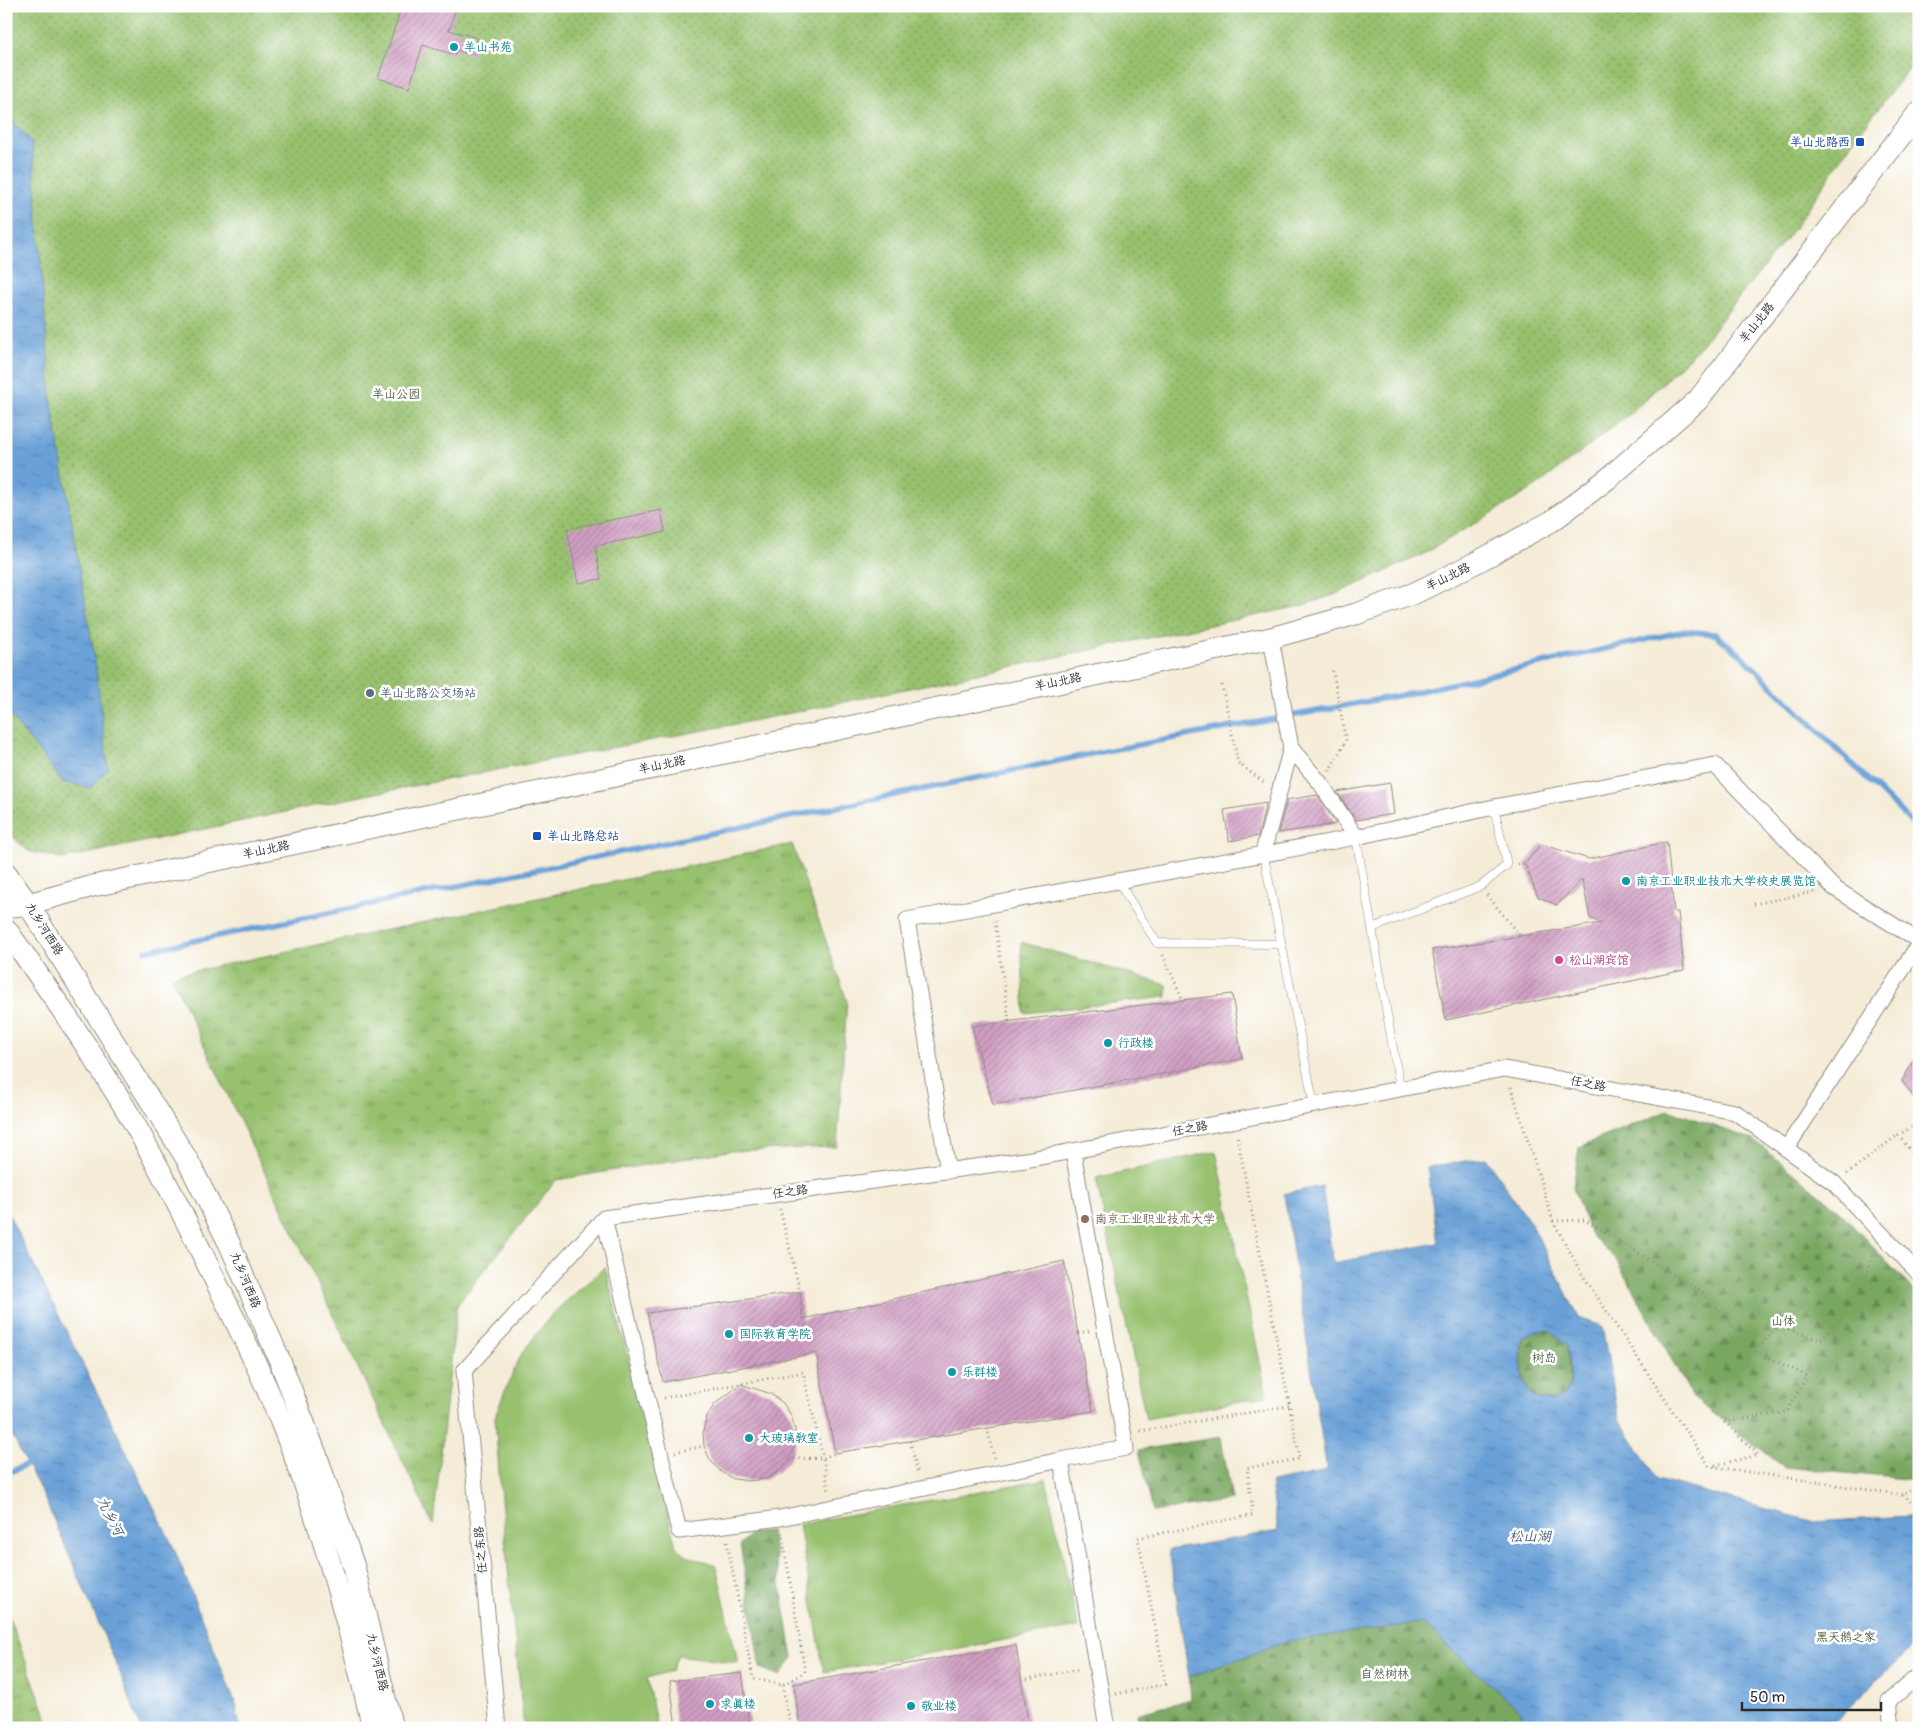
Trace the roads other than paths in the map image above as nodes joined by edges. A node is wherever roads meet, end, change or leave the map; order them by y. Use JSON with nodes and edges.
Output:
{"nodes":[{"id":1,"x":1919,"y":112,"type":"edge"},
{"id":2,"x":1271,"y":638,"type":"junction"},
{"id":3,"x":1291,"y":748,"type":"junction"},
{"id":4,"x":1494,"y":807,"type":"junction"},
{"id":5,"x":1356,"y":837,"type":"junction"},
{"id":6,"x":1263,"y":852,"type":"junction"},
{"id":7,"x":6,"y":874,"type":"edge"},
{"id":8,"x":1117,"y":880,"type":"junction"},
{"id":9,"x":28,"y":904,"type":"junction"},
{"id":10,"x":6,"y":907,"type":"edge"},
{"id":11,"x":1372,"y":928,"type":"junction"},
{"id":12,"x":6,"y":929,"type":"edge"},
{"id":13,"x":1919,"y":943,"type":"edge"},
{"id":14,"x":1281,"y":944,"type":"junction"},
{"id":15,"x":1400,"y":1088,"type":"junction"},
{"id":16,"x":1314,"y":1106,"type":"junction"},
{"id":17,"x":1786,"y":1149,"type":"junction"},
{"id":18,"x":1073,"y":1152,"type":"junction"},
{"id":19,"x":948,"y":1171,"type":"junction"},
{"id":20,"x":604,"y":1218,"type":"junction"},
{"id":21,"x":1919,"y":1274,"type":"edge"},
{"id":22,"x":1061,"y":1460,"type":"junction"},
{"id":23,"x":1919,"y":1675,"type":"edge"},
{"id":24,"x":372,"y":1728,"type":"edge"},
{"id":25,"x":392,"y":1728,"type":"edge"},
{"id":26,"x":498,"y":1728,"type":"edge"},
{"id":27,"x":1107,"y":1728,"type":"edge"},
{"id":28,"x":1892,"y":1728,"type":"edge"}],
"edges":[{"from":1,"to":2,"type":"street","name":"羊山北路"},
{"from":2,"to":3,"type":"street"},
{"from":2,"to":9,"type":"street","name":"羊山北路"},
{"from":3,"to":5,"type":"street"},
{"from":3,"to":6,"type":"street"},
{"from":4,"to":5,"type":"street"},
{"from":4,"to":11,"type":"lane"},
{"from":4,"to":13,"type":"street"},
{"from":5,"to":6,"type":"street"},
{"from":5,"to":11,"type":"lane"},
{"from":6,"to":8,"type":"street"},
{"from":6,"to":14,"type":"lane"},
{"from":7,"to":9,"type":"street","name":"九乡河西路"},
{"from":8,"to":14,"type":"lane"},
{"from":8,"to":19,"type":"street"},
{"from":9,"to":10,"type":"street","name":"羊山北路"},
{"from":9,"to":25,"type":"street","name":"九乡河西路"},
{"from":11,"to":15,"type":"lane"},
{"from":12,"to":24,"type":"street","name":"九乡河西路"},
{"from":13,"to":17,"type":"street"},
{"from":14,"to":16,"type":"lane"},
{"from":15,"to":16,"type":"street","name":"任之路"},
{"from":15,"to":17,"type":"street","name":"任之路"},
{"from":16,"to":18,"type":"street","name":"任之路"},
{"from":17,"to":21,"type":"street","name":"任之路"},
{"from":18,"to":19,"type":"street","name":"任之路"},
{"from":18,"to":22,"type":"street"},
{"from":19,"to":20,"type":"street","name":"任之路"},
{"from":20,"to":22,"type":"street"},
{"from":20,"to":26,"type":"street","name":"任之东路"},
{"from":22,"to":27,"type":"street"},
{"from":23,"to":28,"type":"street"}]}
